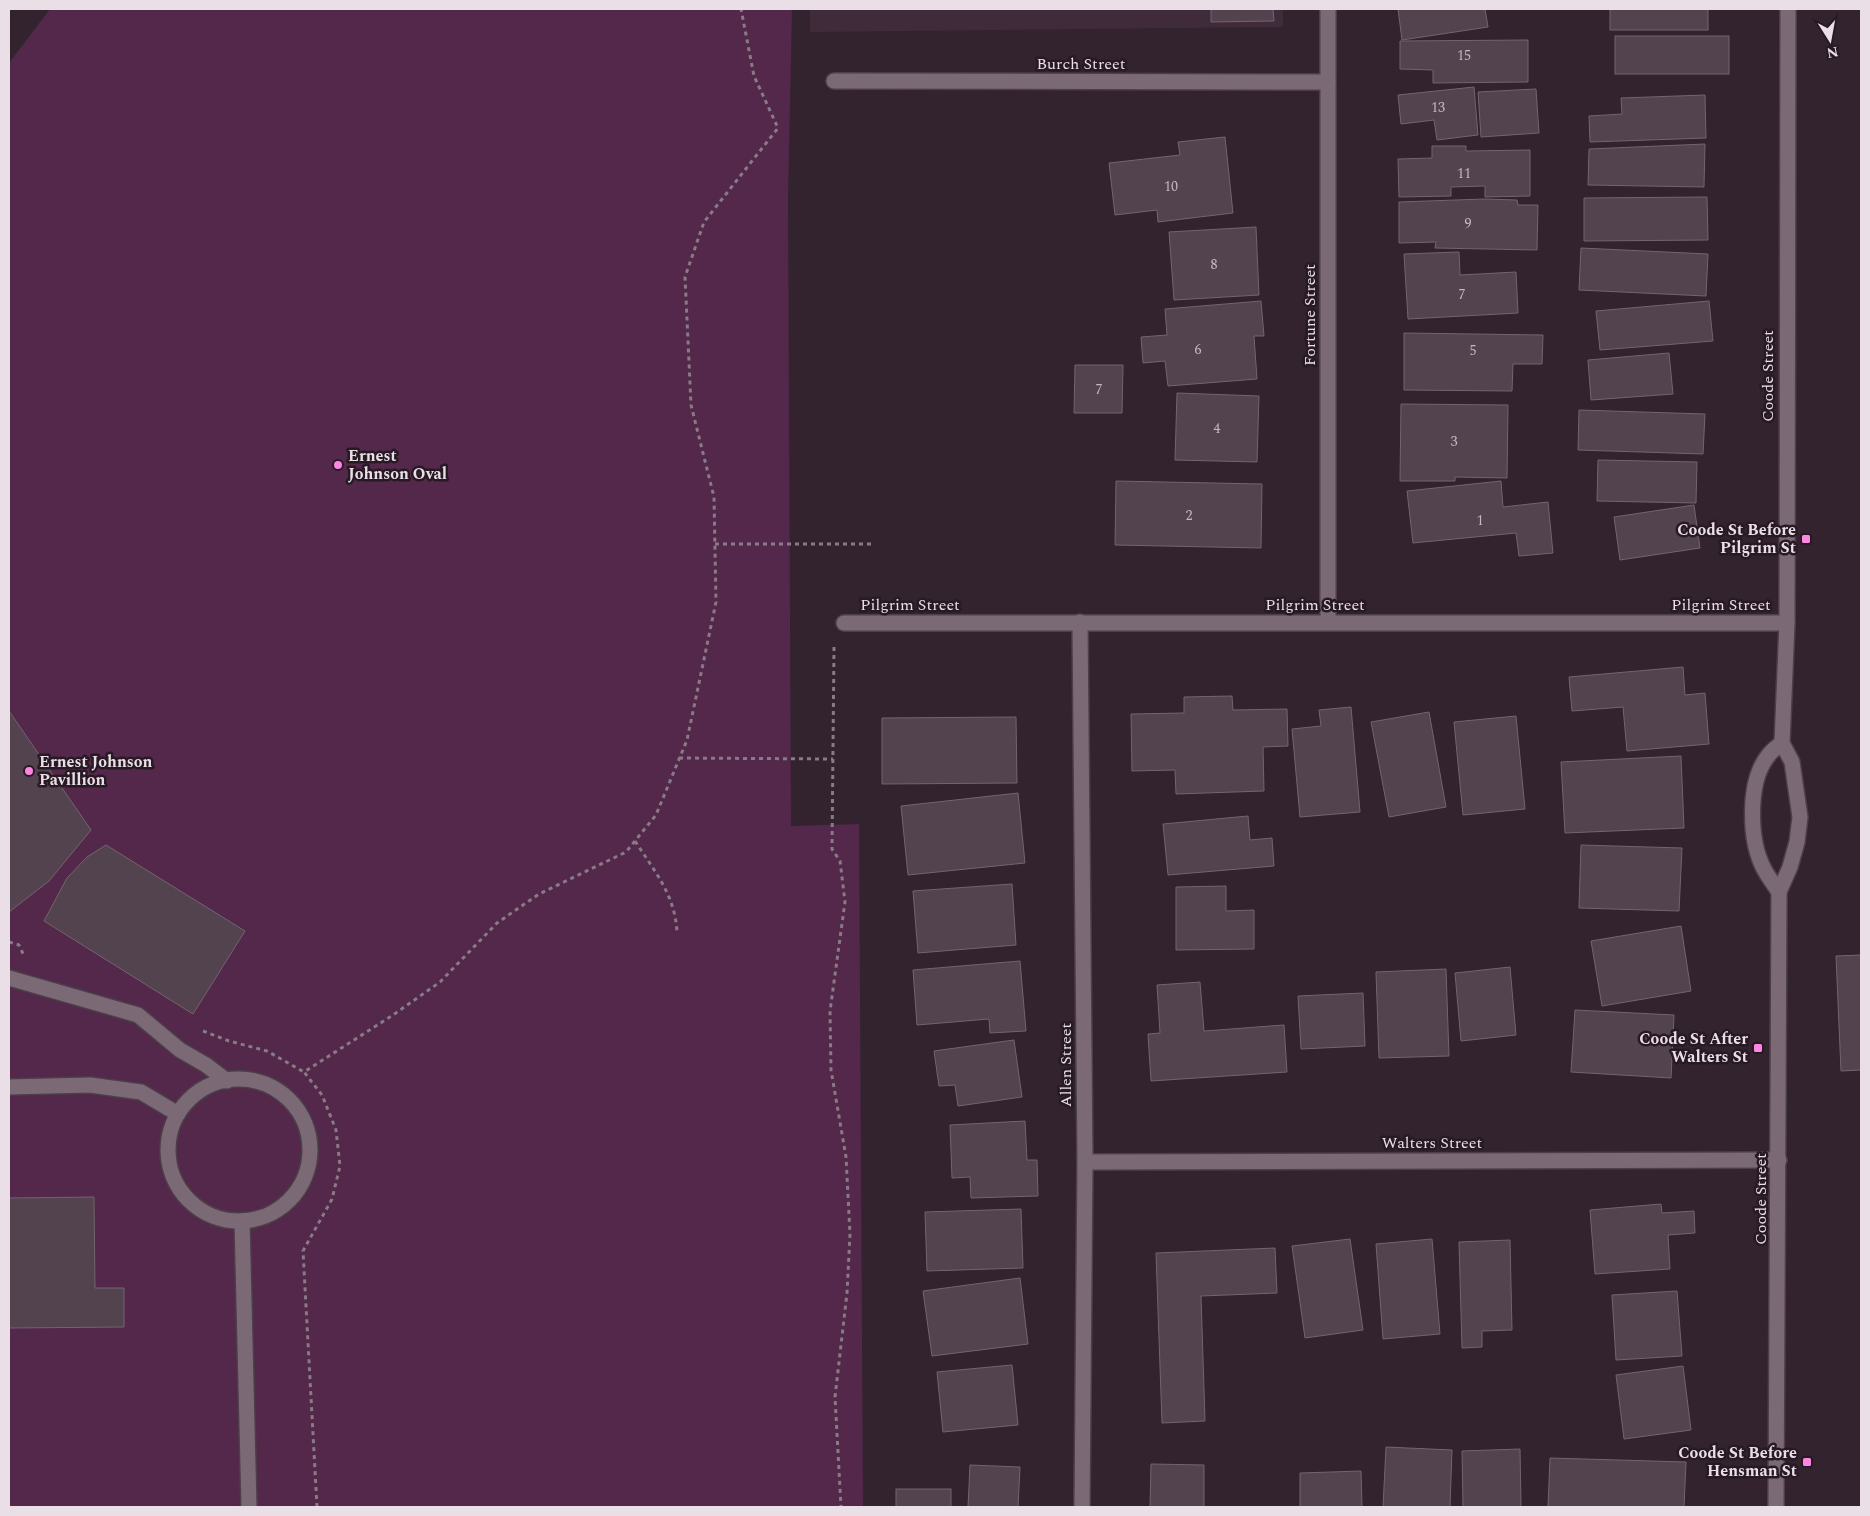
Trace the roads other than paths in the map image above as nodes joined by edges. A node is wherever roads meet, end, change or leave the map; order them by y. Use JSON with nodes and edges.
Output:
{"nodes":[{"id":1,"x":1328,"y":9,"type":"edge"},
{"id":2,"x":1788,"y":9,"type":"edge"},
{"id":3,"x":834,"y":81,"type":"dead end"},
{"id":4,"x":1328,"y":82,"type":"junction"},
{"id":5,"x":844,"y":622,"type":"road end"},
{"id":6,"x":1080,"y":622,"type":"junction"},
{"id":7,"x":1328,"y":622,"type":"junction"},
{"id":8,"x":1787,"y":623,"type":"junction"},
{"id":9,"x":1782,"y":743,"type":"junction"},
{"id":10,"x":1779,"y":892,"type":"junction"},
{"id":11,"x":9,"y":978,"type":"edge"},
{"id":12,"x":227,"y":1080,"type":"junction"},
{"id":13,"x":9,"y":1087,"type":"edge"},
{"id":14,"x":178,"y":1114,"type":"junction"},
{"id":15,"x":1779,"y":1160,"type":"junction"},
{"id":16,"x":1085,"y":1162,"type":"junction"},
{"id":17,"x":242,"y":1221,"type":"junction"},
{"id":18,"x":249,"y":1507,"type":"edge"},
{"id":19,"x":1082,"y":1507,"type":"edge"},
{"id":20,"x":1776,"y":1507,"type":"edge"}],
"edges":[{"from":1,"to":4,"type":"street","name":"Fortune Street"},
{"from":2,"to":8,"type":"street","name":"Coode Street"},
{"from":3,"to":4,"type":"street","name":"Burch Street"},
{"from":4,"to":7,"type":"street","name":"Fortune Street"},
{"from":5,"to":6,"type":"street","name":"Pilgrim Street"},
{"from":6,"to":7,"type":"street","name":"Pilgrim Street"},
{"from":6,"to":16,"type":"street","name":"Allen Street"},
{"from":7,"to":8,"type":"street","name":"Pilgrim Street"},
{"from":8,"to":9,"type":"street","name":"Coode Street"},
{"from":9,"to":10,"type":"street","name":"Coode Street"},
{"from":9,"to":10,"type":"street"},
{"from":10,"to":15,"type":"street","name":"Coode Street"},
{"from":11,"to":12,"type":"street"},
{"from":12,"to":14,"type":"street"},
{"from":12,"to":17,"type":"street"},
{"from":13,"to":14,"type":"street"},
{"from":14,"to":17,"type":"street"},
{"from":15,"to":16,"type":"street","name":"Walters Street"},
{"from":15,"to":20,"type":"street","name":"Coode Street"},
{"from":16,"to":19,"type":"street","name":"Allen Street"},
{"from":17,"to":18,"type":"street"}]}
